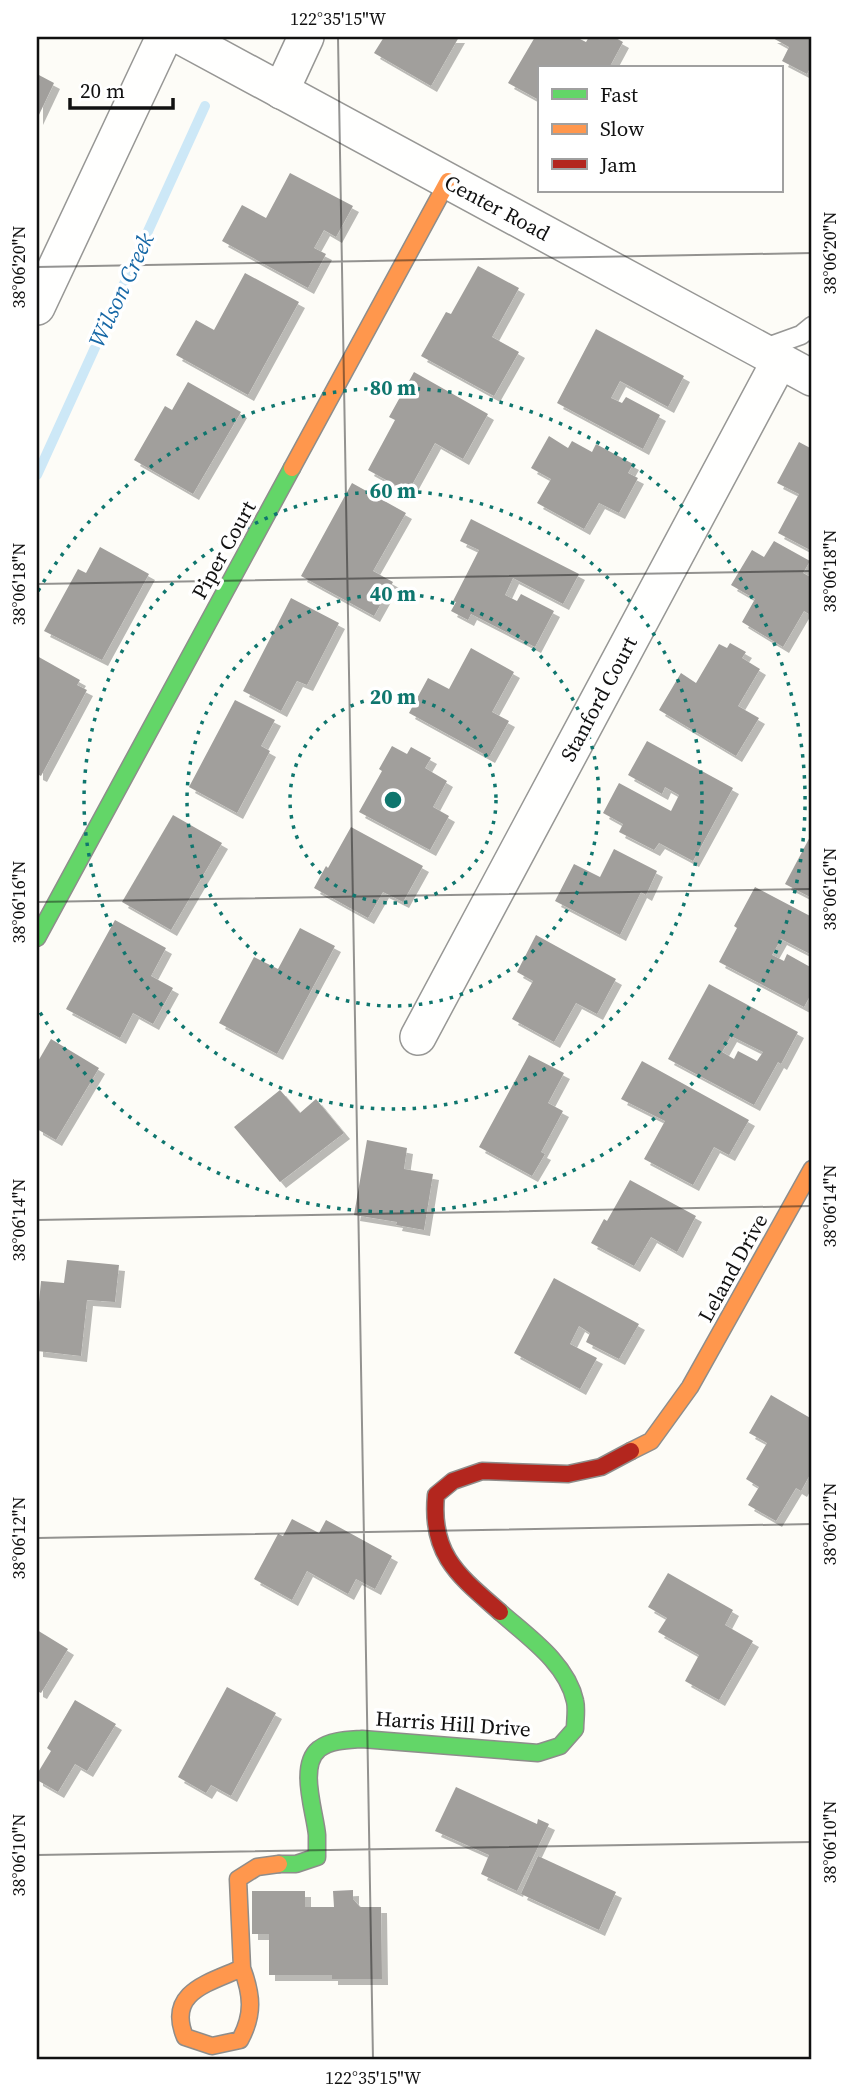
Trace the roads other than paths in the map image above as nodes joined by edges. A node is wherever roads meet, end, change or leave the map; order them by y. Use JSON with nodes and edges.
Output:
{"nodes":[{"id":1,"x":164,"y":37,"type":"edge"},
{"id":2,"x":182,"y":37,"type":"edge"},
{"id":3,"x":306,"y":37,"type":"edge"},
{"id":4,"x":281,"y":90,"type":"junction"},
{"id":5,"x":448,"y":181,"type":"junction"},
{"id":6,"x":37,"y":307,"type":"edge"},
{"id":7,"x":812,"y":326,"type":"edge"},
{"id":8,"x":771,"y":355,"type":"junction"},
{"id":9,"x":812,"y":378,"type":"edge"},
{"id":10,"x":37,"y":938,"type":"edge"},
{"id":11,"x":418,"y":1037,"type":"dead end"},
{"id":12,"x":812,"y":1169,"type":"edge"},
{"id":13,"x":690,"y":1387,"type":"joint"},
{"id":14,"x":242,"y":1968,"type":"junction"}],
"edges":[{"from":1,"to":6,"type":"street"},
{"from":2,"to":4,"type":"street","name":"Center Road"},
{"from":3,"to":4,"type":"street"},
{"from":4,"to":5,"type":"street","name":"Center Road"},
{"from":5,"to":8,"type":"street","name":"Center Road"},
{"from":5,"to":10,"type":"street","name":"Piper Court"},
{"from":7,"to":8,"type":"lane"},
{"from":8,"to":9,"type":"street","name":"Center Road"},
{"from":8,"to":11,"type":"street","name":"Stanford Court"},
{"from":12,"to":13,"type":"street","name":"Leland Drive"},
{"from":13,"to":14,"type":"street","name":"Harris Hill Drive"},
{"from":14,"to":14,"type":"street","name":"Harris Hill Drive"}]}
